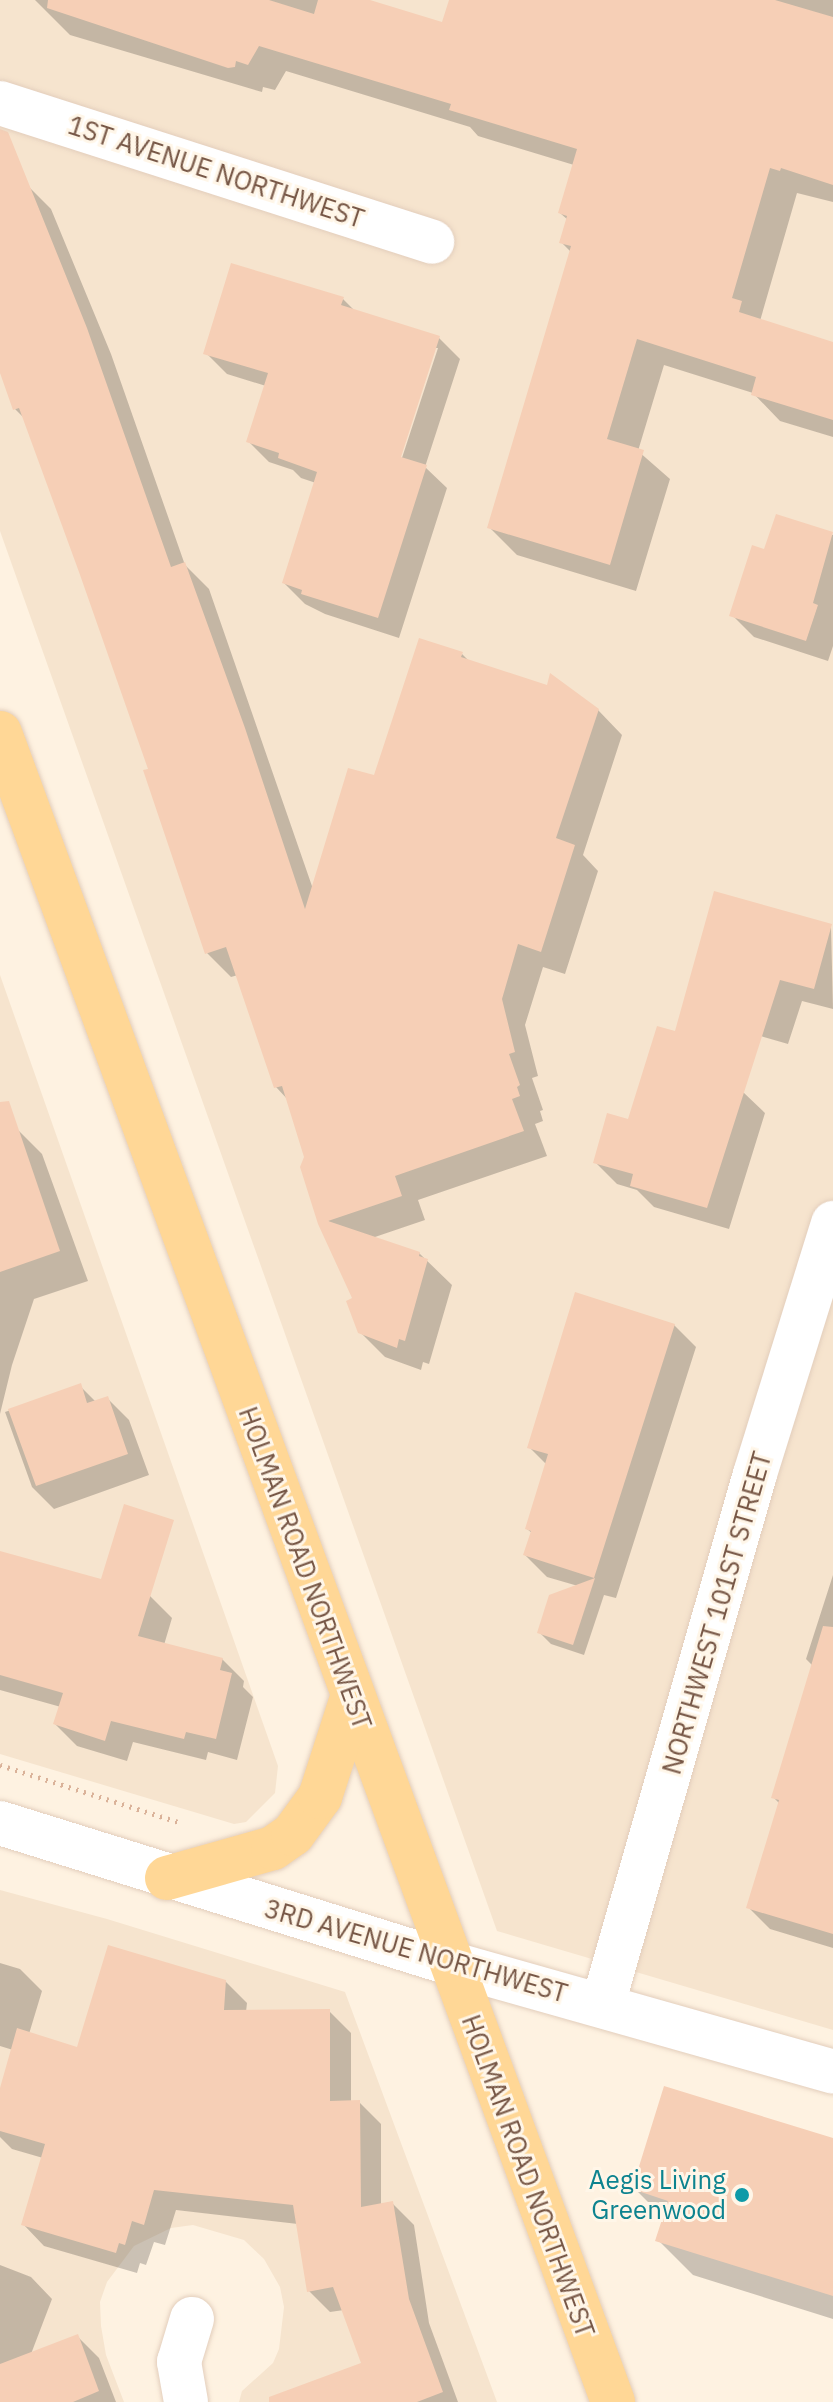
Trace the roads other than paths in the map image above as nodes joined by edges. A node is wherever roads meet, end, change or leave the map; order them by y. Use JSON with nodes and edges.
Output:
{"nodes":[{"id":1,"x":0,"y":103,"type":"edge"},
{"id":2,"x":432,"y":242,"type":"dead end"},
{"id":3,"x":0,"y":733,"type":"edge"},
{"id":4,"x":833,"y":1223,"type":"edge"},
{"id":5,"x":352,"y":1698,"type":"junction"},
{"id":6,"x":0,"y":1823,"type":"edge"},
{"id":7,"x":167,"y":1878,"type":"junction"},
{"id":8,"x":449,"y":1963,"type":"junction"},
{"id":9,"x":603,"y":2004,"type":"junction"},
{"id":10,"x":833,"y":2072,"type":"edge"},
{"id":11,"x":192,"y":2319,"type":"dead end"},
{"id":12,"x":186,"y":2402,"type":"edge"},
{"id":13,"x":613,"y":2402,"type":"edge"}],
"edges":[{"from":1,"to":2,"type":"street","name":"1ST AVENUE NORTHWEST"},
{"from":3,"to":5,"type":"main road","name":"HOLMAN ROAD NORTHWEST"},
{"from":4,"to":9,"type":"street","name":"NORTHWEST 101ST STREET"},
{"from":5,"to":7,"type":"main road"},
{"from":5,"to":8,"type":"main road","name":"HOLMAN ROAD NORTHWEST"},
{"from":6,"to":7,"type":"street","name":"3RD AVENUE NORTHWEST"},
{"from":7,"to":8,"type":"street","name":"3RD AVENUE NORTHWEST"},
{"from":8,"to":9,"type":"street","name":"3RD AVENUE NORTHWEST"},
{"from":8,"to":13,"type":"main road","name":"HOLMAN ROAD NORTHWEST"},
{"from":9,"to":10,"type":"street","name":"3RD AVENUE NORTHWEST"},
{"from":11,"to":12,"type":"street"}]}
